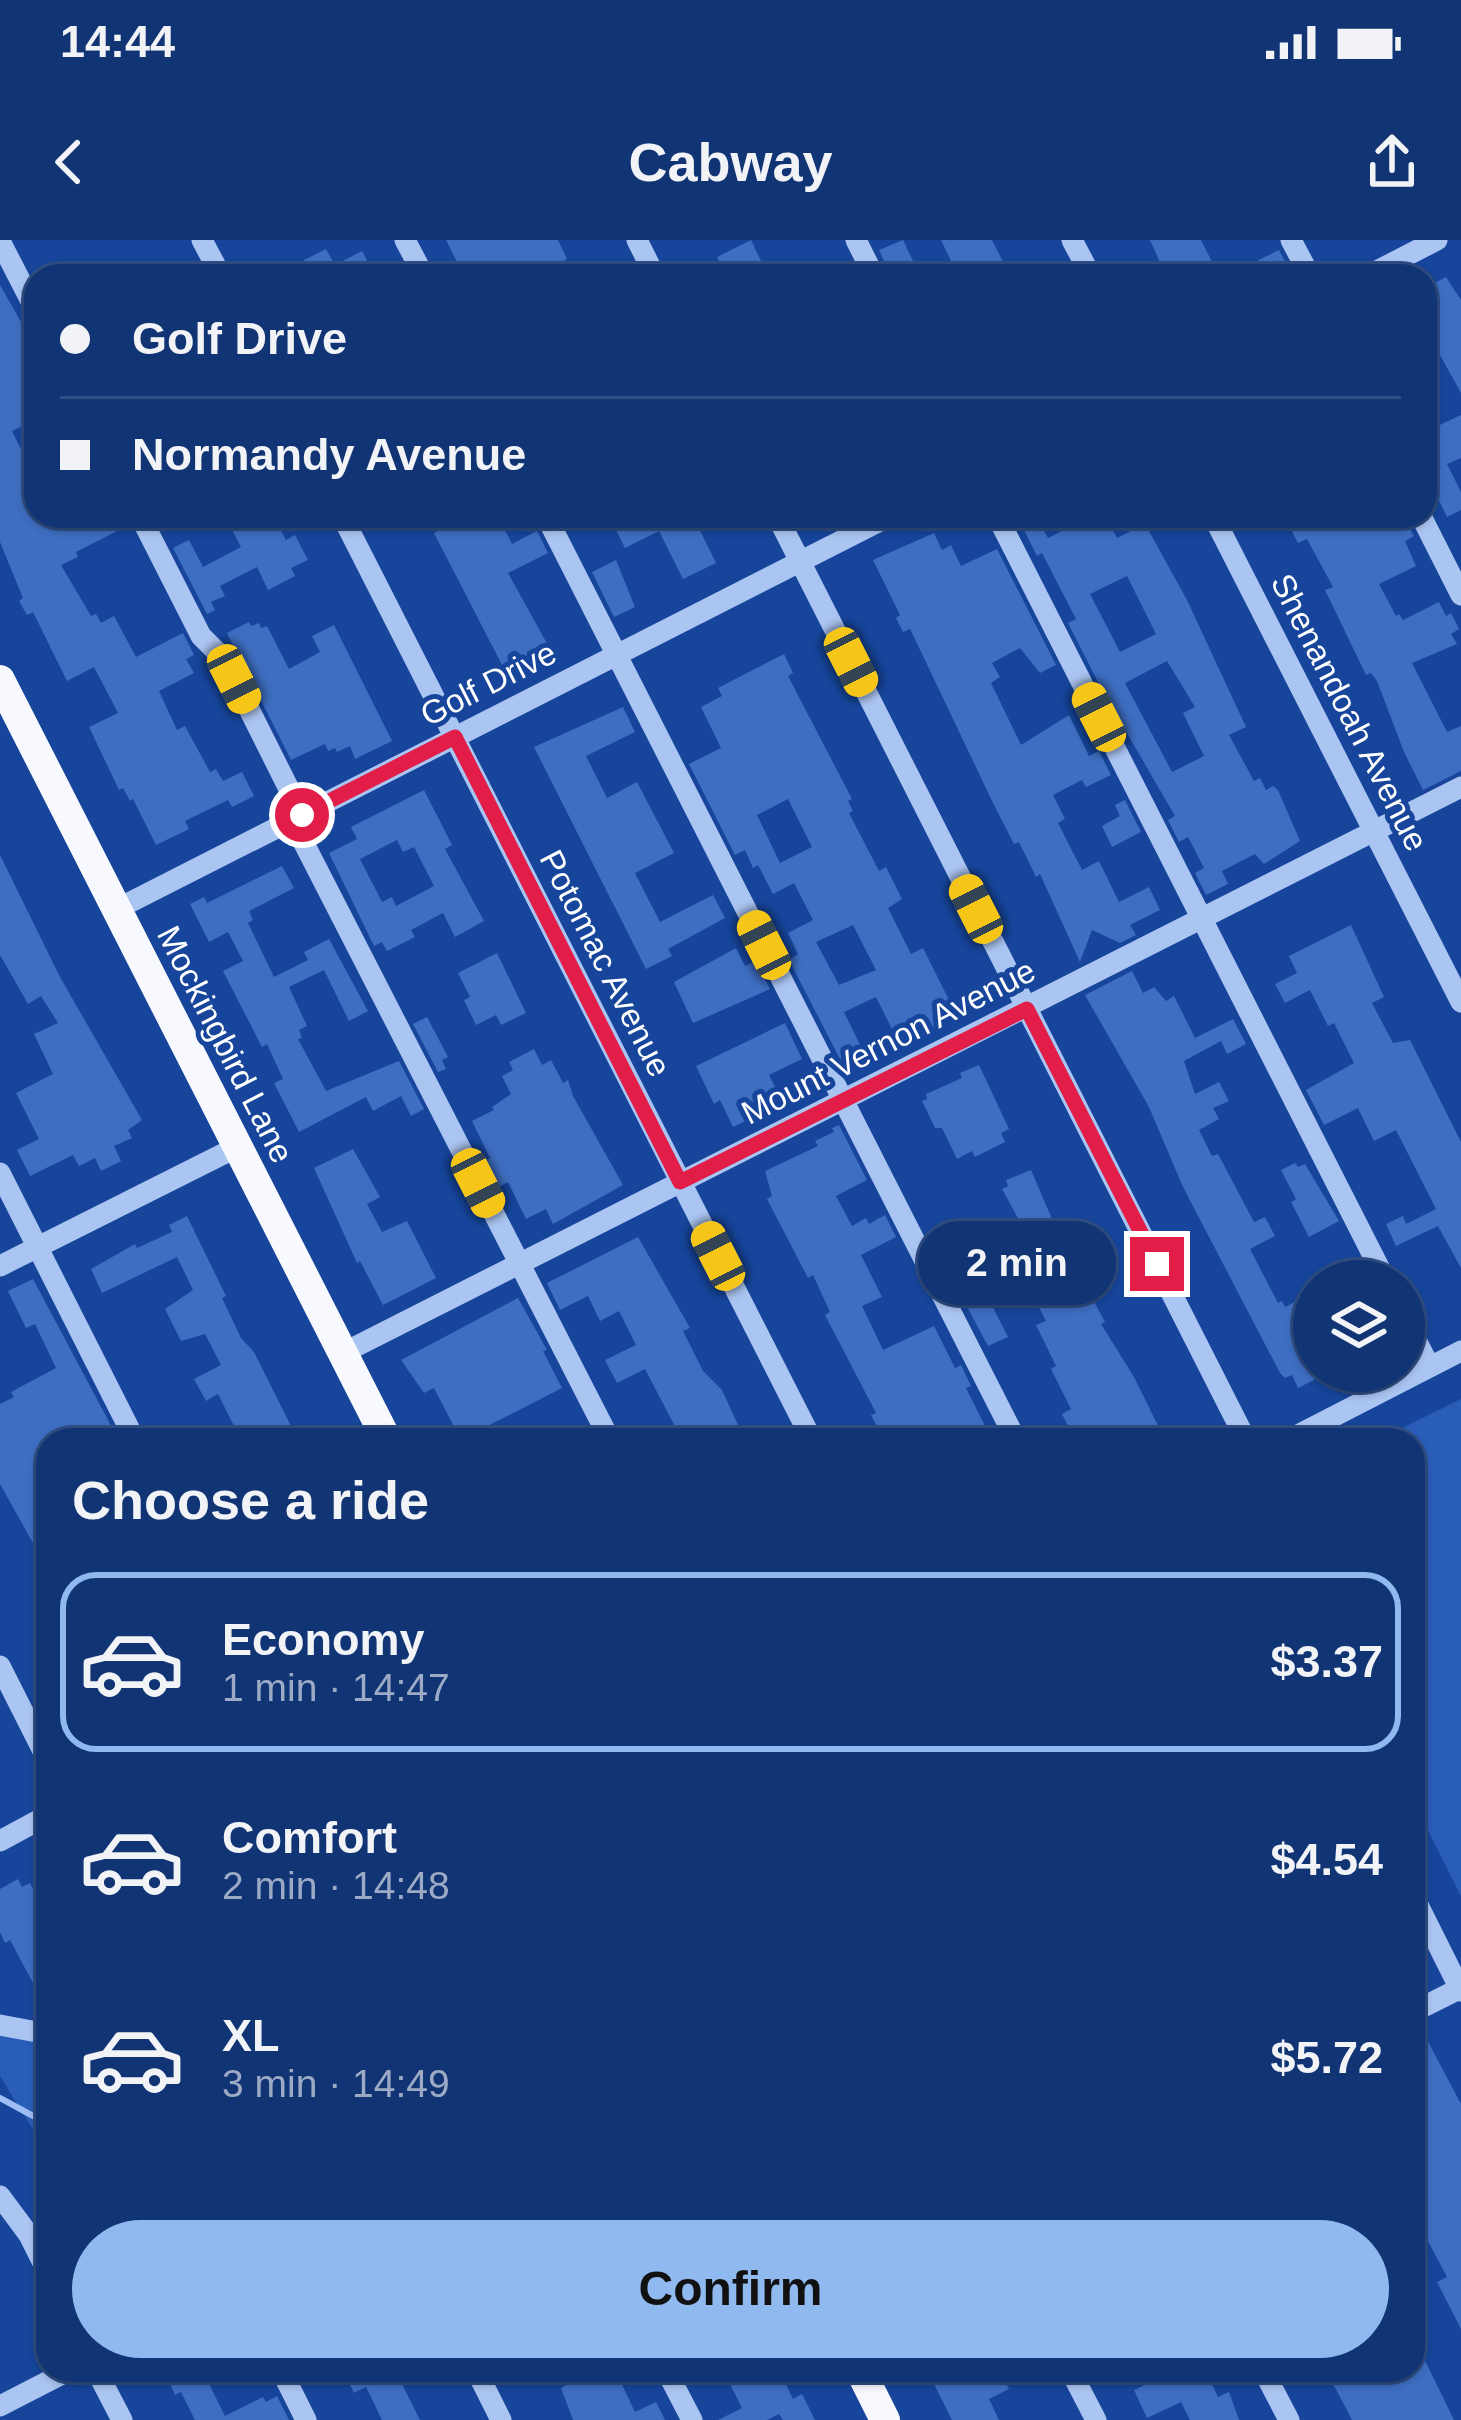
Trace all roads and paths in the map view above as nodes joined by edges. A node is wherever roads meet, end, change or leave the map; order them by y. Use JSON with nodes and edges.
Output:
{"nodes":[{"id":1,"x":1437,"y":240,"type":"edge"},
{"id":2,"x":0,"y":241,"type":"edge"},
{"id":3,"x":1390,"y":264,"type":"edge"},
{"id":4,"x":24,"y":288,"type":"edge"},
{"id":5,"x":146,"y":528,"type":"edge"},
{"id":6,"x":349,"y":528,"type":"edge"},
{"id":7,"x":552,"y":528,"type":"edge"},
{"id":8,"x":783,"y":528,"type":"edge"},
{"id":9,"x":867,"y":528,"type":"edge"},
{"id":10,"x":1003,"y":528,"type":"edge"},
{"id":11,"x":1219,"y":528,"type":"edge"},
{"id":12,"x":1427,"y":528,"type":"edge"},
{"id":13,"x":800,"y":562,"type":"junction"},
{"id":14,"x":1461,"y":595,"type":"edge"},
{"id":15,"x":616,"y":655,"type":"junction"},
{"id":16,"x":2,"y":688,"type":"edge"},
{"id":17,"x":455,"y":737,"type":"junction"},
{"id":18,"x":1461,"y":787,"type":"edge"},
{"id":19,"x":297,"y":818,"type":"junction"},
{"id":20,"x":1374,"y":831,"type":"junction"},
{"id":21,"x":117,"y":909,"type":"junction"},
{"id":22,"x":1202,"y":919,"type":"junction"},
{"id":23,"x":1461,"y":1002,"type":"edge"},
{"id":24,"x":1027,"y":1009,"type":"junction"},
{"id":25,"x":843,"y":1101,"type":"junction"},
{"id":26,"x":237,"y":1147,"type":"junction"},
{"id":27,"x":0,"y":1173,"type":"edge"},
{"id":28,"x":680,"y":1182,"type":"junction"},
{"id":29,"x":38,"y":1246,"type":"junction"},
{"id":30,"x":1375,"y":1260,"type":"edge"},
{"id":31,"x":520,"y":1263,"type":"junction"},
{"id":32,"x":0,"y":1266,"type":"edge"},
{"id":33,"x":1461,"y":1351,"type":"edge"},
{"id":34,"x":343,"y":1353,"type":"junction"},
{"id":35,"x":1425,"y":1357,"type":"edge"},
{"id":36,"x":1430,"y":1367,"type":"junction"},
{"id":37,"x":129,"y":1428,"type":"edge"},
{"id":38,"x":381,"y":1428,"type":"edge"},
{"id":39,"x":604,"y":1428,"type":"edge"},
{"id":40,"x":806,"y":1428,"type":"edge"},
{"id":41,"x":1010,"y":1428,"type":"edge"},
{"id":42,"x":1240,"y":1428,"type":"edge"},
{"id":43,"x":1311,"y":1428,"type":"edge"},
{"id":44,"x":0,"y":1666,"type":"edge"},
{"id":45,"x":36,"y":1737,"type":"edge"},
{"id":46,"x":36,"y":1821,"type":"edge"},
{"id":47,"x":0,"y":1840,"type":"edge"},
{"id":48,"x":1425,"y":1918,"type":"edge"},
{"id":49,"x":1461,"y":1989,"type":"edge"},
{"id":50,"x":1425,"y":2006,"type":"edge"},
{"id":51,"x":0,"y":2025,"type":"edge"},
{"id":52,"x":36,"y":2032,"type":"edge"},
{"id":53,"x":0,"y":2196,"type":"edge"},
{"id":54,"x":36,"y":2249,"type":"edge"},
{"id":55,"x":47,"y":2382,"type":"edge"},
{"id":56,"x":102,"y":2382,"type":"edge"},
{"id":57,"x":286,"y":2382,"type":"edge"},
{"id":58,"x":482,"y":2382,"type":"edge"},
{"id":59,"x":672,"y":2382,"type":"edge"},
{"id":60,"x":866,"y":2382,"type":"edge"},
{"id":61,"x":1076,"y":2382,"type":"edge"},
{"id":62,"x":1269,"y":2382,"type":"edge"},
{"id":63,"x":0,"y":2406,"type":"edge"},
{"id":64,"x":122,"y":2420,"type":"edge"},
{"id":65,"x":306,"y":2420,"type":"edge"},
{"id":66,"x":501,"y":2420,"type":"edge"},
{"id":67,"x":692,"y":2420,"type":"edge"},
{"id":68,"x":885,"y":2420,"type":"edge"},
{"id":69,"x":1096,"y":2420,"type":"edge"},
{"id":70,"x":1289,"y":2420,"type":"edge"}],
"edges":[{"from":1,"to":3,"type":"street"},
{"from":2,"to":4,"type":"street"},
{"from":5,"to":19,"type":"street"},
{"from":6,"to":17,"type":"street","name":"Potomac Avenue"},
{"from":7,"to":15,"type":"street"},
{"from":8,"to":13,"type":"street"},
{"from":9,"to":13,"type":"street","name":"Golf Drive"},
{"from":10,"to":22,"type":"street"},
{"from":11,"to":20,"type":"street","name":"Shenandoah Avenue"},
{"from":12,"to":14,"type":"street"},
{"from":13,"to":15,"type":"street","name":"Golf Drive"},
{"from":13,"to":24,"type":"street"},
{"from":15,"to":17,"type":"street","name":"Golf Drive"},
{"from":15,"to":25,"type":"street"},
{"from":16,"to":21,"type":"main road","name":"Mockingbird Lane"},
{"from":17,"to":19,"type":"street","name":"Golf Drive"},
{"from":17,"to":28,"type":"street","name":"Potomac Avenue"},
{"from":18,"to":20,"type":"street","name":"Mount Vernon Avenue"},
{"from":19,"to":21,"type":"street","name":"Golf Drive"},
{"from":19,"to":31,"type":"street"},
{"from":20,"to":22,"type":"street","name":"Mount Vernon Avenue"},
{"from":20,"to":23,"type":"street","name":"Shenandoah Avenue"},
{"from":21,"to":26,"type":"main road","name":"Mockingbird Lane"},
{"from":22,"to":24,"type":"street","name":"Mount Vernon Avenue"},
{"from":22,"to":30,"type":"street"},
{"from":24,"to":25,"type":"street","name":"Mount Vernon Avenue"},
{"from":24,"to":42,"type":"street"},
{"from":25,"to":28,"type":"street","name":"Mount Vernon Avenue"},
{"from":25,"to":41,"type":"street"},
{"from":26,"to":29,"type":"street"},
{"from":26,"to":34,"type":"main road","name":"Mockingbird Lane"},
{"from":27,"to":29,"type":"street"},
{"from":28,"to":31,"type":"street","name":"Mount Vernon Avenue"},
{"from":28,"to":40,"type":"street","name":"Potomac Avenue"},
{"from":29,"to":32,"type":"street"},
{"from":29,"to":37,"type":"street"},
{"from":31,"to":34,"type":"street","name":"Mount Vernon Avenue"},
{"from":31,"to":39,"type":"street"},
{"from":33,"to":36,"type":"street"},
{"from":34,"to":38,"type":"main road","name":"Mockingbird Lane"},
{"from":35,"to":36,"type":"street"},
{"from":36,"to":43,"type":"street"},
{"from":44,"to":45,"type":"street"},
{"from":46,"to":47,"type":"street"},
{"from":48,"to":49,"type":"street"},
{"from":49,"to":50,"type":"street"},
{"from":51,"to":52,"type":"street"},
{"from":53,"to":54,"type":"street"},
{"from":55,"to":63,"type":"street"},
{"from":56,"to":64,"type":"street"},
{"from":57,"to":65,"type":"street"},
{"from":58,"to":66,"type":"street"},
{"from":59,"to":67,"type":"street"},
{"from":60,"to":68,"type":"main road"},
{"from":61,"to":69,"type":"street"},
{"from":62,"to":70,"type":"street"}]}
